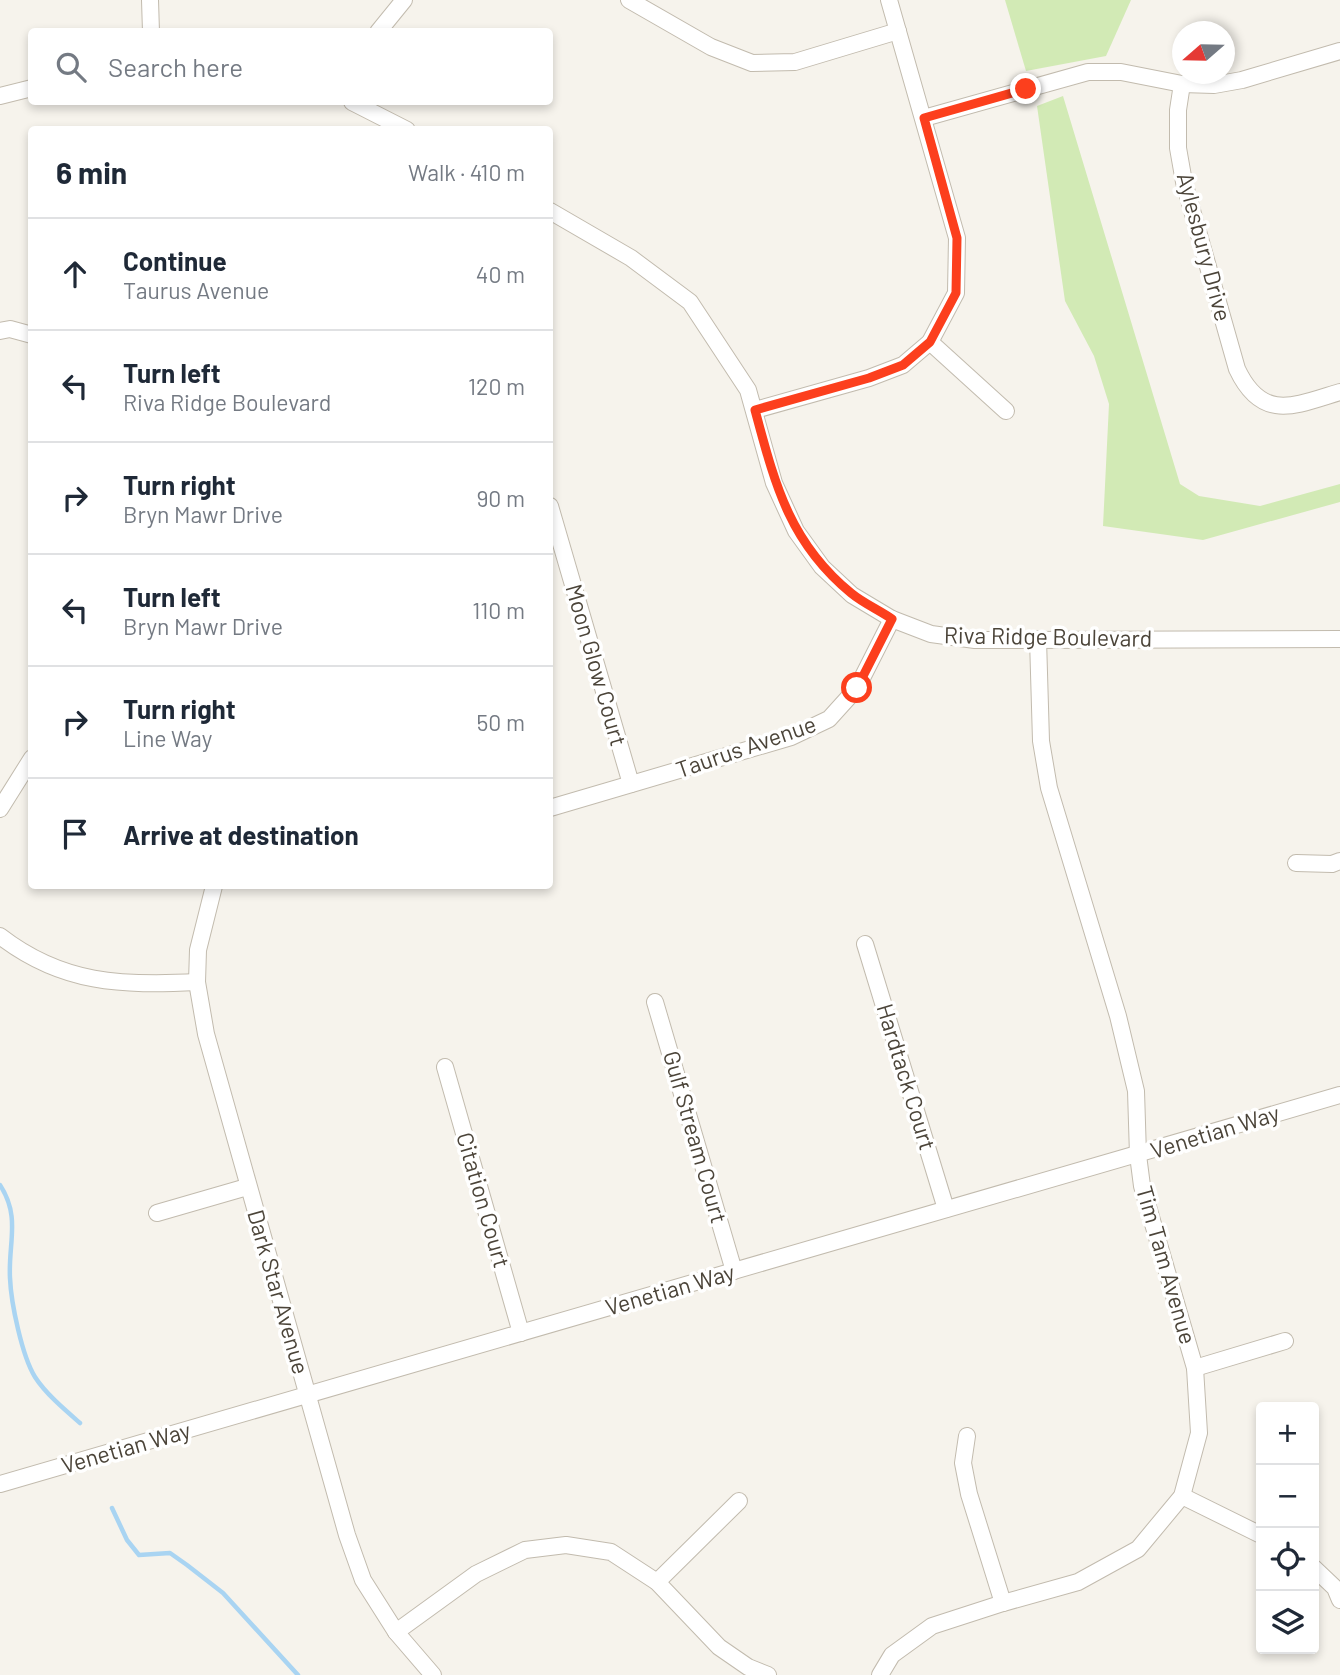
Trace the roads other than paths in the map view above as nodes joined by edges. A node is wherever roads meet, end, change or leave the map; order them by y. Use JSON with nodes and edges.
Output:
{"nodes":[{"id":1,"x":150,"y":0,"type":"edge"},
{"id":2,"x":404,"y":0,"type":"edge"},
{"id":3,"x":629,"y":0,"type":"edge"},
{"id":4,"x":889,"y":0,"type":"edge"},
{"id":5,"x":151,"y":28,"type":"edge"},
{"id":6,"x":381,"y":28,"type":"edge"},
{"id":7,"x":898,"y":31,"type":"junction"},
{"id":8,"x":1340,"y":51,"type":"edge"},
{"id":9,"x":1235,"y":81,"type":"edge"},
{"id":10,"x":1172,"y":82,"type":"edge"},
{"id":11,"x":1182,"y":84,"type":"joint"},
{"id":12,"x":1220,"y":84,"type":"edge"},
{"id":13,"x":28,"y":89,"type":"edge"},
{"id":14,"x":0,"y":96,"type":"edge"},
{"id":15,"x":358,"y":105,"type":"edge"},
{"id":16,"x":924,"y":118,"type":"junction"},
{"id":17,"x":399,"y":126,"type":"edge"},
{"id":18,"x":553,"y":213,"type":"edge"},
{"id":19,"x":0,"y":331,"type":"edge"},
{"id":20,"x":28,"y":334,"type":"edge"},
{"id":21,"x":930,"y":342,"type":"junction"},
{"id":22,"x":1340,"y":392,"type":"edge"},
{"id":23,"x":755,"y":410,"type":"junction"},
{"id":24,"x":1006,"y":411,"type":"dead end"},
{"id":25,"x":553,"y":516,"type":"edge"},
{"id":26,"x":892,"y":619,"type":"junction"},
{"id":27,"x":1038,"y":639,"type":"junction"},
{"id":28,"x":1340,"y":639,"type":"edge"},
{"id":29,"x":28,"y":764,"type":"edge"},
{"id":30,"x":631,"y":784,"type":"junction"},
{"id":31,"x":553,"y":807,"type":"edge"},
{"id":32,"x":0,"y":808,"type":"edge"},
{"id":33,"x":1340,"y":861,"type":"edge"},
{"id":34,"x":1296,"y":863,"type":"dead end"},
{"id":35,"x":213,"y":889,"type":"edge"},
{"id":36,"x":0,"y":936,"type":"edge"},
{"id":37,"x":865,"y":944,"type":"dead end"},
{"id":38,"x":197,"y":982,"type":"junction"},
{"id":39,"x":655,"y":1002,"type":"dead end"},
{"id":40,"x":445,"y":1067,"type":"dead end"},
{"id":41,"x":1340,"y":1095,"type":"edge"},
{"id":42,"x":1138,"y":1155,"type":"junction"},
{"id":43,"x":247,"y":1187,"type":"junction"},
{"id":44,"x":946,"y":1209,"type":"junction"},
{"id":45,"x":157,"y":1213,"type":"dead end"},
{"id":46,"x":734,"y":1271,"type":"junction"},
{"id":47,"x":521,"y":1333,"type":"junction"},
{"id":48,"x":1285,"y":1341,"type":"dead end"},
{"id":49,"x":1195,"y":1368,"type":"junction"},
{"id":50,"x":308,"y":1396,"type":"junction"},
{"id":51,"x":967,"y":1436,"type":"dead end"},
{"id":52,"x":0,"y":1484,"type":"edge"},
{"id":53,"x":1182,"y":1496,"type":"junction"},
{"id":54,"x":739,"y":1501,"type":"dead end"},
{"id":55,"x":1256,"y":1533,"type":"edge"},
{"id":56,"x":1319,"y":1573,"type":"edge"},
{"id":57,"x":657,"y":1582,"type":"junction"},
{"id":58,"x":1340,"y":1600,"type":"edge"},
{"id":59,"x":1003,"y":1603,"type":"junction"},
{"id":60,"x":396,"y":1632,"type":"junction"},
{"id":61,"x":433,"y":1675,"type":"edge"},
{"id":62,"x":768,"y":1675,"type":"edge"},
{"id":63,"x":880,"y":1675,"type":"edge"}],
"edges":[{"from":1,"to":5,"type":"street"},
{"from":2,"to":6,"type":"street"},
{"from":3,"to":7,"type":"street"},
{"from":4,"to":7,"type":"street"},
{"from":7,"to":16,"type":"street"},
{"from":8,"to":9,"type":"street"},
{"from":10,"to":16,"type":"street"},
{"from":11,"to":12,"type":"street"},
{"from":11,"to":22,"type":"street","name":"Aylesbury Drive"},
{"from":13,"to":14,"type":"street"},
{"from":15,"to":17,"type":"street"},
{"from":16,"to":21,"type":"street"},
{"from":18,"to":23,"type":"street","name":"Riva Ridge Boulevard"},
{"from":19,"to":20,"type":"street"},
{"from":21,"to":23,"type":"street"},
{"from":21,"to":24,"type":"street"},
{"from":23,"to":26,"type":"street","name":"Riva Ridge Boulevard"},
{"from":25,"to":30,"type":"street","name":"Moon Glow Court"},
{"from":26,"to":27,"type":"street","name":"Riva Ridge Boulevard"},
{"from":26,"to":30,"type":"street","name":"Taurus Avenue"},
{"from":27,"to":28,"type":"street","name":"Riva Ridge Boulevard"},
{"from":27,"to":42,"type":"street","name":"Tim Tam Avenue"},
{"from":29,"to":32,"type":"street"},
{"from":30,"to":31,"type":"street","name":"Taurus Avenue"},
{"from":33,"to":34,"type":"street"},
{"from":35,"to":38,"type":"street","name":"Dark Star Avenue"},
{"from":36,"to":38,"type":"street"},
{"from":37,"to":44,"type":"street","name":"Hardtack Court"},
{"from":38,"to":43,"type":"street","name":"Dark Star Avenue"},
{"from":39,"to":46,"type":"street","name":"Gulf Stream Court"},
{"from":40,"to":47,"type":"street","name":"Citation Court"},
{"from":41,"to":42,"type":"street","name":"Venetian Way"},
{"from":42,"to":44,"type":"street","name":"Venetian Way"},
{"from":42,"to":49,"type":"street","name":"Tim Tam Avenue"},
{"from":43,"to":45,"type":"street"},
{"from":43,"to":50,"type":"street","name":"Dark Star Avenue"},
{"from":44,"to":46,"type":"street","name":"Venetian Way"},
{"from":46,"to":47,"type":"street","name":"Venetian Way"},
{"from":47,"to":50,"type":"street","name":"Venetian Way"},
{"from":48,"to":49,"type":"street"},
{"from":49,"to":53,"type":"street","name":"Tim Tam Avenue"},
{"from":50,"to":52,"type":"street","name":"Venetian Way"},
{"from":50,"to":60,"type":"street","name":"Dark Star Avenue"},
{"from":51,"to":59,"type":"street"},
{"from":53,"to":55,"type":"street"},
{"from":53,"to":59,"type":"street","name":"Tim Tam Avenue"},
{"from":54,"to":57,"type":"street"},
{"from":56,"to":58,"type":"street"},
{"from":57,"to":60,"type":"street"},
{"from":57,"to":62,"type":"street"},
{"from":59,"to":63,"type":"street","name":"Tim Tam Avenue"},
{"from":60,"to":61,"type":"street","name":"Dark Star Avenue"}]}
